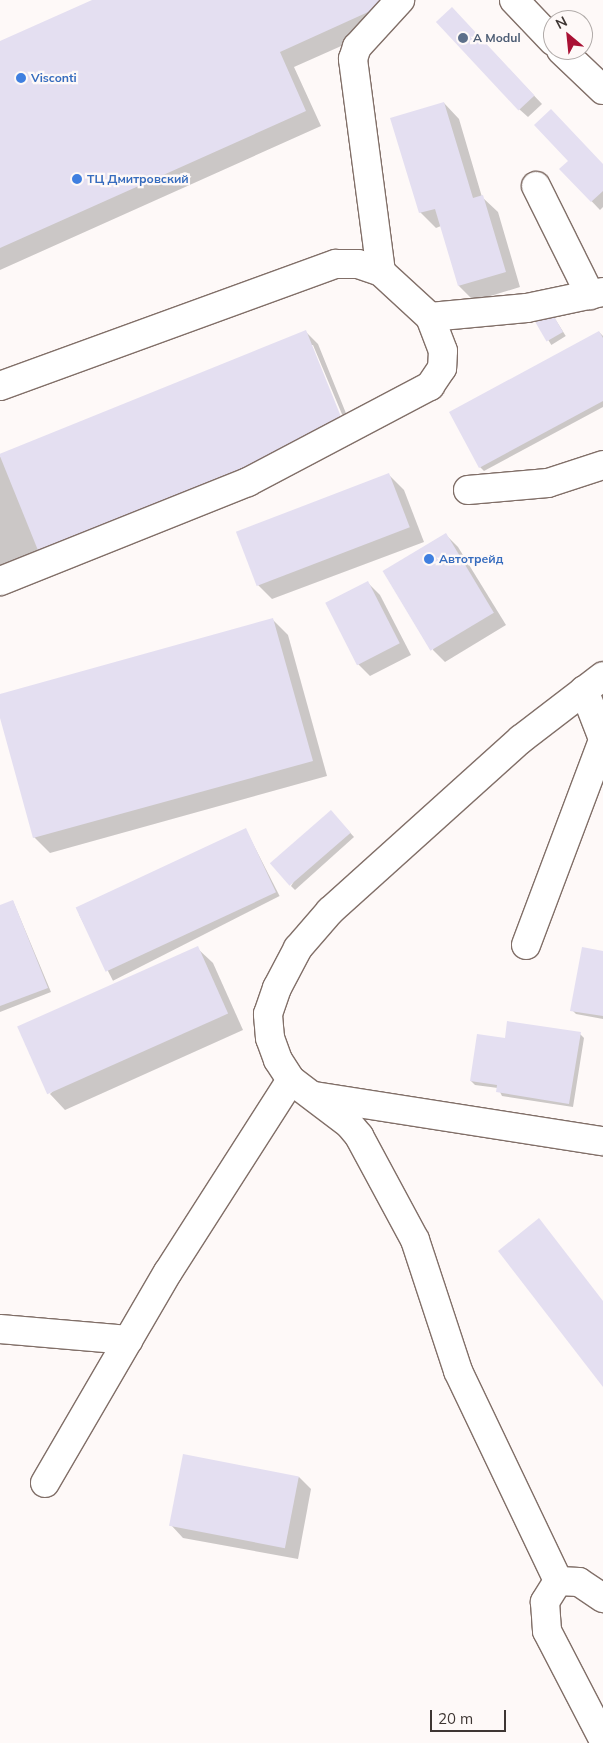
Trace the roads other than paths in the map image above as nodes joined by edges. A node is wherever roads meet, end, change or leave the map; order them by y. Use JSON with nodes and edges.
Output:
{"nodes":[{"id":1,"x":400,"y":0,"type":"edge"},
{"id":2,"x":514,"y":0,"type":"edge"},
{"id":3,"x":543,"y":30,"type":"edge"},
{"id":4,"x":572,"y":60,"type":"edge"},
{"id":5,"x":603,"y":90,"type":"edge"},
{"id":6,"x":536,"y":186,"type":"dead end"},
{"id":7,"x":381,"y":272,"type":"junction"},
{"id":8,"x":596,"y":293,"type":"edge"},
{"id":9,"x":430,"y":316,"type":"junction"},
{"id":10,"x":0,"y":386,"type":"edge"},
{"id":11,"x":603,"y":465,"type":"edge"},
{"id":12,"x":468,"y":490,"type":"dead end"},
{"id":13,"x":0,"y":581,"type":"edge"},
{"id":14,"x":594,"y":683,"type":"edge"},
{"id":15,"x":603,"y":740,"type":"edge"},
{"id":16,"x":526,"y":945,"type":"dead end"},
{"id":17,"x":302,"y":1088,"type":"junction"},
{"id":18,"x":603,"y":1141,"type":"edge"},
{"id":19,"x":0,"y":1329,"type":"edge"},
{"id":20,"x":129,"y":1340,"type":"junction"},
{"id":21,"x":46,"y":1483,"type":"dead end"},
{"id":22,"x":558,"y":1581,"type":"junction"},
{"id":23,"x":603,"y":1598,"type":"edge"},
{"id":24,"x":603,"y":1739,"type":"edge"}],
"edges":[{"from":1,"to":7,"type":"street"},
{"from":2,"to":3,"type":"street"},
{"from":4,"to":5,"type":"street"},
{"from":6,"to":8,"type":"street"},
{"from":7,"to":9,"type":"street"},
{"from":7,"to":10,"type":"street"},
{"from":8,"to":9,"type":"street"},
{"from":9,"to":13,"type":"street"},
{"from":11,"to":12,"type":"street"},
{"from":14,"to":15,"type":"street"},
{"from":14,"to":17,"type":"street"},
{"from":15,"to":16,"type":"street"},
{"from":17,"to":18,"type":"street"},
{"from":17,"to":20,"type":"street"},
{"from":17,"to":22,"type":"street"},
{"from":19,"to":20,"type":"street"},
{"from":20,"to":21,"type":"street"},
{"from":22,"to":23,"type":"street"},
{"from":22,"to":24,"type":"street"}]}
